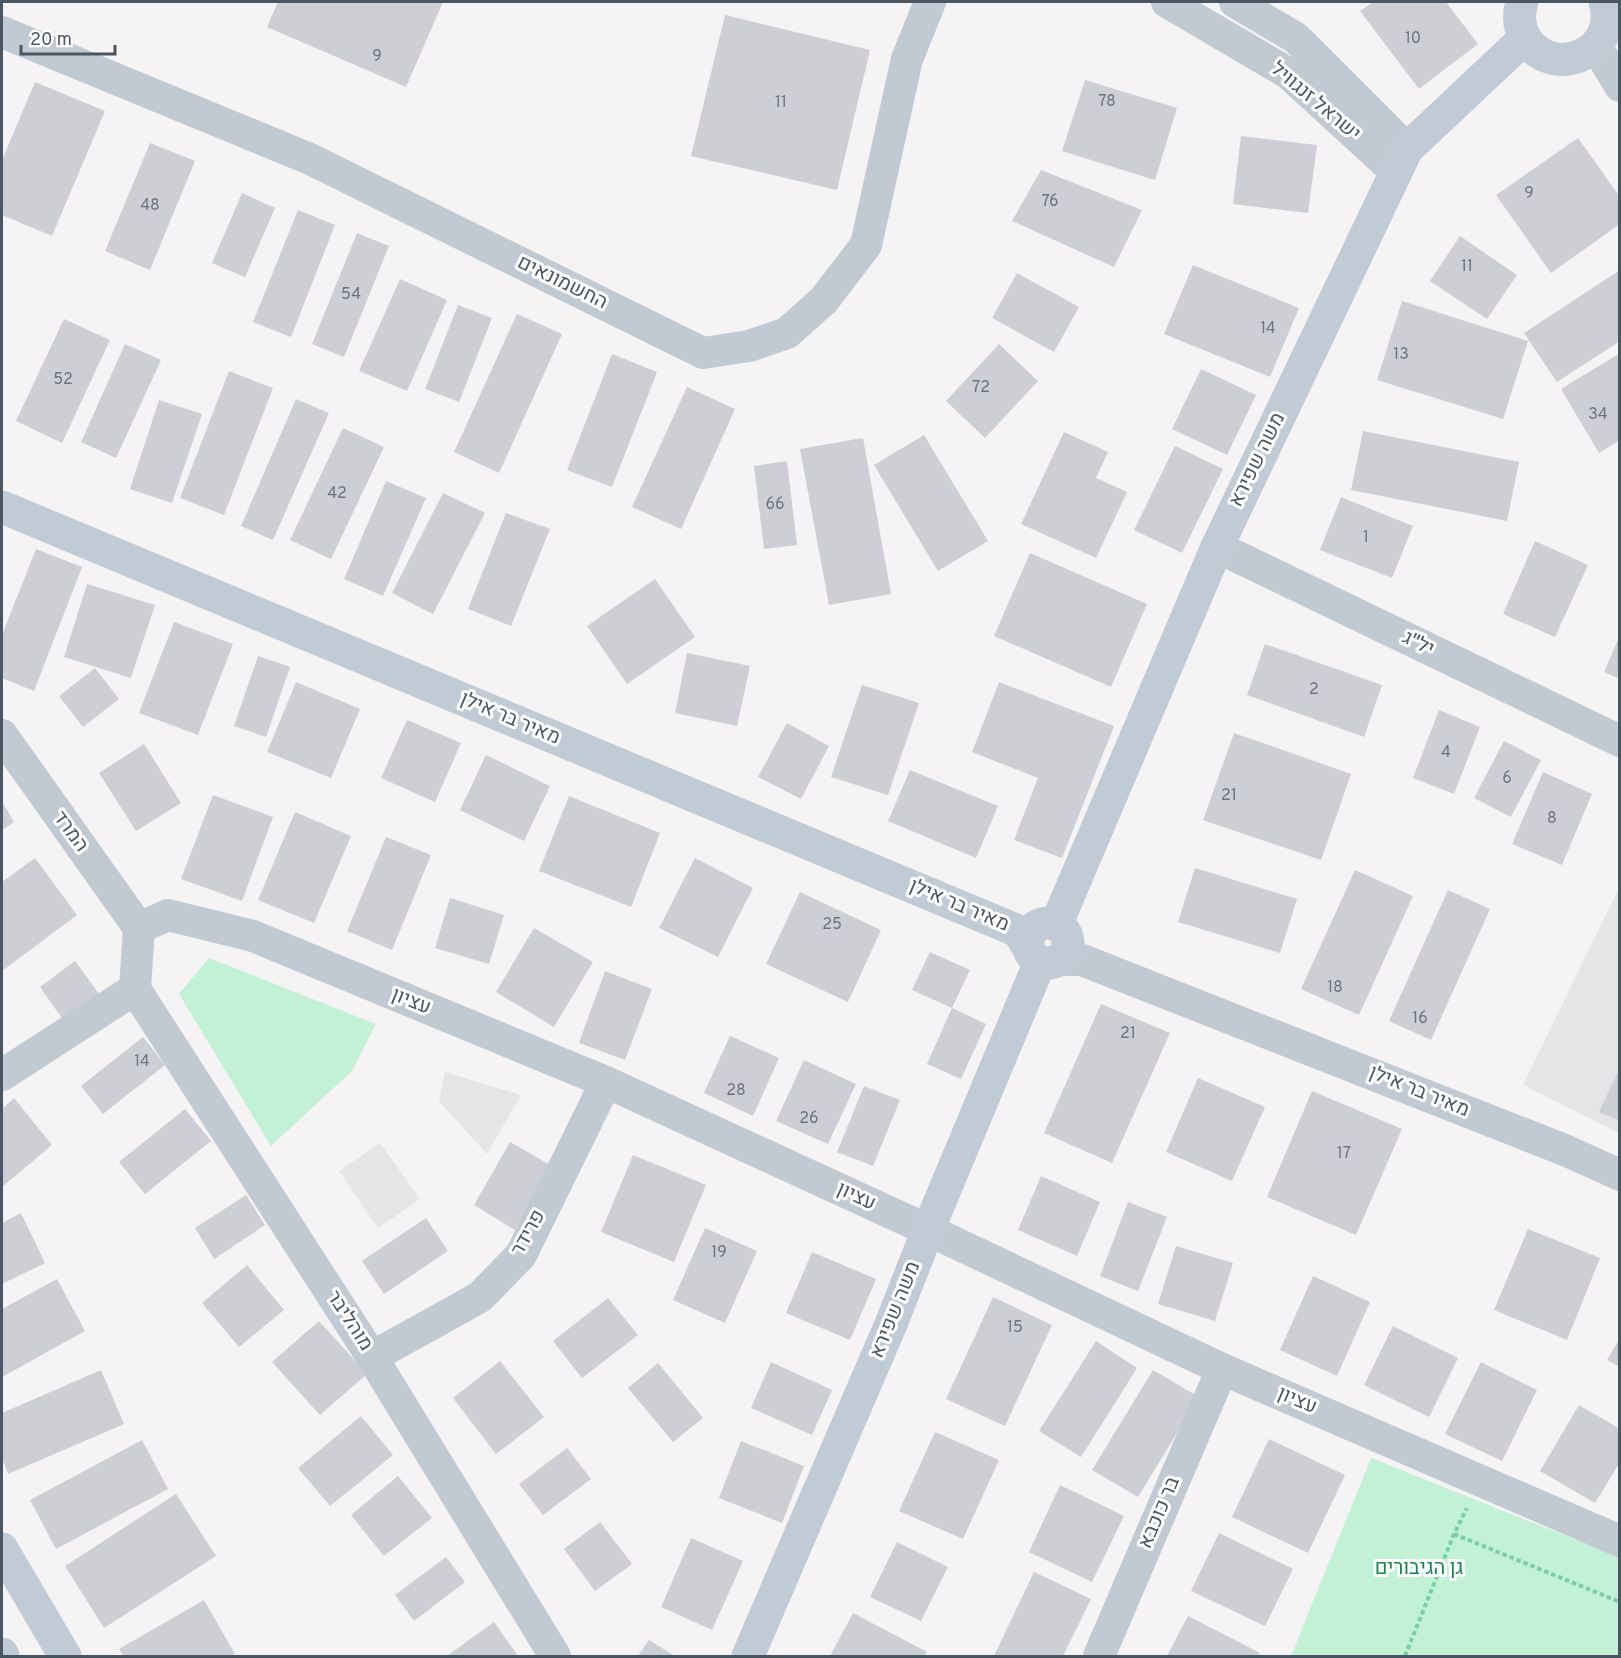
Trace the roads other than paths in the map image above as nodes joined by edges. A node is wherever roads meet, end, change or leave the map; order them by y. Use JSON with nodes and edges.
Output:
{"nodes":[{"id":1,"x":930,"y":2,"type":"edge"},
{"id":2,"x":1167,"y":2,"type":"edge"},
{"id":3,"x":1234,"y":2,"type":"edge"},
{"id":4,"x":1522,"y":2,"type":"edge"},
{"id":5,"x":1607,"y":19,"type":"edge"},
{"id":6,"x":1525,"y":38,"type":"junction"},
{"id":7,"x":5,"y":43,"type":"edge"},
{"id":8,"x":1620,"y":86,"type":"edge"},
{"id":9,"x":1402,"y":160,"type":"junction"},
{"id":10,"x":2,"y":507,"type":"edge"},
{"id":11,"x":1216,"y":547,"type":"junction"},
{"id":12,"x":2,"y":735,"type":"edge"},
{"id":13,"x":1620,"y":741,"type":"edge"},
{"id":14,"x":139,"y":928,"type":"junction"},
{"id":15,"x":1049,"y":944,"type":"junction"},
{"id":16,"x":135,"y":989,"type":"junction"},
{"id":17,"x":2,"y":1075,"type":"edge"},
{"id":18,"x":606,"y":1082,"type":"junction"},
{"id":19,"x":1620,"y":1175,"type":"edge"},
{"id":20,"x":928,"y":1230,"type":"junction"},
{"id":21,"x":372,"y":1357,"type":"junction"},
{"id":22,"x":1222,"y":1369,"type":"junction"},
{"id":23,"x":1620,"y":1541,"type":"edge"},
{"id":24,"x":2,"y":1549,"type":"edge"},
{"id":25,"x":65,"y":1656,"type":"edge"},
{"id":26,"x":555,"y":1656,"type":"edge"},
{"id":27,"x":748,"y":1656,"type":"edge"},
{"id":28,"x":1099,"y":1656,"type":"edge"}],
"edges":[{"from":1,"to":7,"type":"street","name":"החשמונאים"},
{"from":2,"to":9,"type":"street","name":"ישראל זנגוויל"},
{"from":3,"to":9,"type":"street","name":"ישראל זנגוויל"},
{"from":4,"to":6,"type":"street"},
{"from":5,"to":6,"type":"street"},
{"from":5,"to":8,"type":"street"},
{"from":6,"to":9,"type":"street","name":"משה שפירא"},
{"from":9,"to":11,"type":"street","name":"משה שפירא"},
{"from":10,"to":15,"type":"street","name":"מאיר בר אילן"},
{"from":11,"to":13,"type":"street","name":"יל\"ג"},
{"from":11,"to":15,"type":"street","name":"משה שפירא"},
{"from":12,"to":14,"type":"street","name":"המרד"},
{"from":14,"to":16,"type":"street"},
{"from":14,"to":18,"type":"street","name":"עציון"},
{"from":15,"to":19,"type":"street","name":"מאיר בר אילן"},
{"from":15,"to":20,"type":"street","name":"משה שפירא"},
{"from":16,"to":17,"type":"street"},
{"from":16,"to":21,"type":"street","name":"מוהליבר"},
{"from":18,"to":20,"type":"street","name":"עציון"},
{"from":18,"to":21,"type":"street","name":"פרידר"},
{"from":20,"to":22,"type":"street","name":"עציון"},
{"from":20,"to":27,"type":"street","name":"משה שפירא"},
{"from":21,"to":26,"type":"street","name":"מוהליבר"},
{"from":22,"to":23,"type":"street","name":"עציון"},
{"from":22,"to":28,"type":"street","name":"בר כוכבא"},
{"from":24,"to":25,"type":"street"}]}
